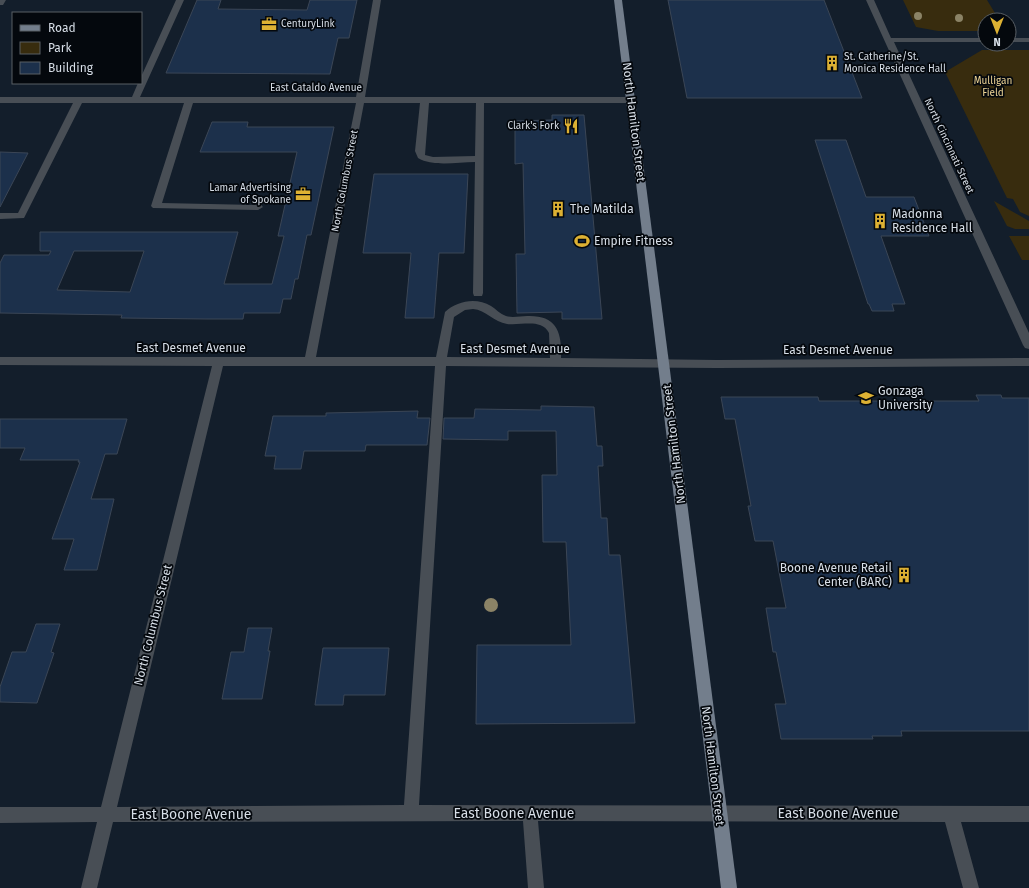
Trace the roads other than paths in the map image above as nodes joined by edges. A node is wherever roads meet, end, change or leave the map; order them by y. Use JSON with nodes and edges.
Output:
{"nodes":[{"id":1,"x":2,"y":0,"type":"edge"},
{"id":2,"x":180,"y":0,"type":"edge"},
{"id":3,"x":377,"y":0,"type":"edge"},
{"id":4,"x":618,"y":0,"type":"edge"},
{"id":5,"x":870,"y":0,"type":"edge"},
{"id":6,"x":0,"y":2,"type":"edge"},
{"id":7,"x":888,"y":40,"type":"junction"},
{"id":8,"x":977,"y":40,"type":"edge"},
{"id":9,"x":1017,"y":40,"type":"edge"},
{"id":10,"x":1029,"y":40,"type":"edge"},
{"id":11,"x":360,"y":99,"type":"junction"},
{"id":12,"x":0,"y":100,"type":"edge"},
{"id":13,"x":79,"y":100,"type":"junction"},
{"id":14,"x":135,"y":100,"type":"junction"},
{"id":15,"x":189,"y":100,"type":"junction"},
{"id":16,"x":425,"y":100,"type":"junction"},
{"id":17,"x":480,"y":100,"type":"junction"},
{"id":18,"x":631,"y":100,"type":"junction"},
{"id":19,"x":480,"y":159,"type":"junction"},
{"id":20,"x":258,"y":207,"type":"dead end"},
{"id":21,"x":0,"y":216,"type":"edge"},
{"id":22,"x":478,"y":293,"type":"dead end"},
{"id":23,"x":1029,"y":345,"type":"edge"},
{"id":24,"x":0,"y":361,"type":"edge"},
{"id":25,"x":219,"y":361,"type":"junction"},
{"id":26,"x":310,"y":361,"type":"junction"},
{"id":27,"x":441,"y":361,"type":"junction"},
{"id":28,"x":555,"y":362,"type":"junction"},
{"id":29,"x":664,"y":362,"type":"junction"},
{"id":30,"x":1029,"y":362,"type":"edge"},
{"id":31,"x":410,"y":813,"type":"junction"},
{"id":32,"x":530,"y":813,"type":"junction"},
{"id":33,"x":719,"y":813,"type":"junction"},
{"id":34,"x":951,"y":813,"type":"junction"},
{"id":35,"x":106,"y":814,"type":"junction"},
{"id":36,"x":1029,"y":814,"type":"edge"},
{"id":37,"x":0,"y":815,"type":"edge"},
{"id":38,"x":89,"y":888,"type":"edge"},
{"id":39,"x":536,"y":888,"type":"edge"},
{"id":40,"x":729,"y":888,"type":"edge"},
{"id":41,"x":971,"y":888,"type":"edge"}],
"edges":[{"from":1,"to":6,"type":"street"},
{"from":2,"to":14,"type":"street"},
{"from":3,"to":11,"type":"street","name":"North Columbus Street"},
{"from":4,"to":18,"type":"main road","name":"North Hamilton Street"},
{"from":5,"to":7,"type":"street","name":"North Cincinnati Street"},
{"from":7,"to":8,"type":"street"},
{"from":7,"to":23,"type":"street","name":"North Cincinnati Street"},
{"from":9,"to":10,"type":"street"},
{"from":11,"to":15,"type":"street","name":"East Cataldo Avenue"},
{"from":11,"to":16,"type":"street","name":"East Cataldo Avenue"},
{"from":11,"to":26,"type":"street","name":"North Columbus Street"},
{"from":12,"to":13,"type":"street","name":"East Cataldo Avenue"},
{"from":13,"to":14,"type":"street","name":"East Cataldo Avenue"},
{"from":13,"to":21,"type":"street"},
{"from":14,"to":15,"type":"street","name":"East Cataldo Avenue"},
{"from":15,"to":20,"type":"street"},
{"from":16,"to":17,"type":"street","name":"East Cataldo Avenue"},
{"from":16,"to":19,"type":"street"},
{"from":17,"to":18,"type":"street","name":"East Cataldo Avenue"},
{"from":17,"to":19,"type":"street"},
{"from":18,"to":29,"type":"main road","name":"North Hamilton Street"},
{"from":19,"to":22,"type":"street"},
{"from":24,"to":25,"type":"street","name":"East Desmet Avenue"},
{"from":25,"to":26,"type":"street","name":"East Desmet Avenue"},
{"from":25,"to":35,"type":"street","name":"North Columbus Street"},
{"from":26,"to":27,"type":"street","name":"East Desmet Avenue"},
{"from":27,"to":28,"type":"street","name":"East Desmet Avenue"},
{"from":27,"to":28,"type":"street"},
{"from":27,"to":31,"type":"street"},
{"from":28,"to":29,"type":"street","name":"East Desmet Avenue"},
{"from":29,"to":30,"type":"street","name":"East Desmet Avenue"},
{"from":29,"to":33,"type":"main road","name":"North Hamilton Street"},
{"from":31,"to":32,"type":"street","name":"East Boone Avenue"},
{"from":31,"to":35,"type":"street","name":"East Boone Avenue"},
{"from":32,"to":33,"type":"street","name":"East Boone Avenue"},
{"from":32,"to":39,"type":"street"},
{"from":33,"to":34,"type":"street","name":"East Boone Avenue"},
{"from":33,"to":40,"type":"main road","name":"North Hamilton Street"},
{"from":34,"to":36,"type":"street","name":"East Boone Avenue"},
{"from":34,"to":41,"type":"street"},
{"from":35,"to":37,"type":"street","name":"East Boone Avenue"},
{"from":35,"to":38,"type":"street","name":"North Columbus Street"}]}
